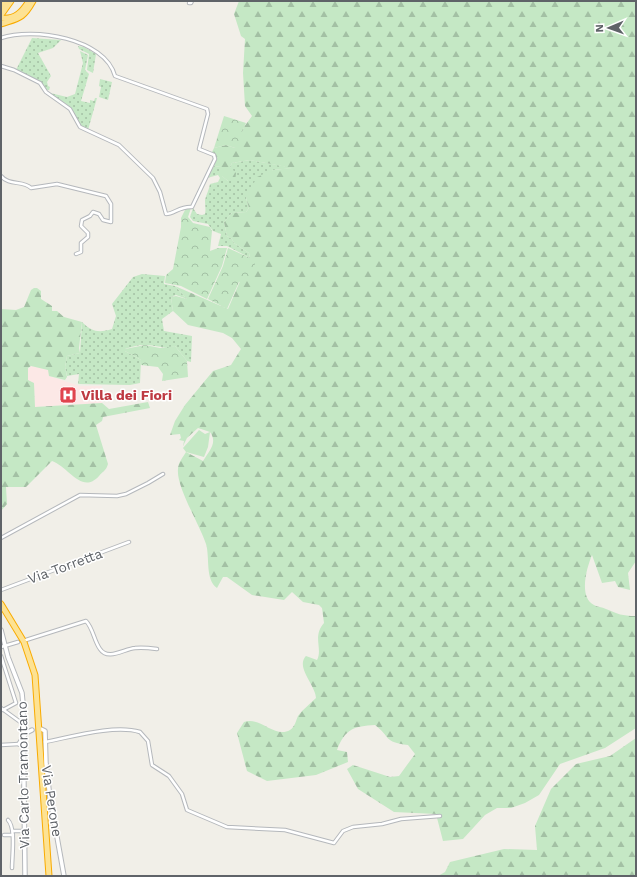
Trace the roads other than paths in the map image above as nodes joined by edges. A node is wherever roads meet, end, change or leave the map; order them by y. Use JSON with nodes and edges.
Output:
{"nodes":[{"id":1,"x":6,"y":1,"type":"edge"},
{"id":2,"x":11,"y":1,"type":"edge"},
{"id":3,"x":29,"y":1,"type":"edge"},
{"id":4,"x":33,"y":1,"type":"edge"},
{"id":5,"x":1,"y":8,"type":"edge"},
{"id":6,"x":1,"y":15,"type":"edge"},
{"id":7,"x":1,"y":18,"type":"edge"},
{"id":8,"x":1,"y":24,"type":"edge"},
{"id":9,"x":1,"y":38,"type":"edge"},
{"id":10,"x":1,"y":66,"type":"edge"},
{"id":11,"x":1,"y":176,"type":"edge"},
{"id":12,"x":76,"y":254,"type":"dead end"},
{"id":13,"x":163,"y":474,"type":"dead end"},
{"id":14,"x":1,"y":538,"type":"edge"},
{"id":15,"x":129,"y":542,"type":"dead end"},
{"id":16,"x":1,"y":590,"type":"edge"},
{"id":17,"x":1,"y":604,"type":"edge"},
{"id":18,"x":1,"y":609,"type":"edge"},
{"id":19,"x":1,"y":630,"type":"edge"},
{"id":20,"x":26,"y":640,"type":"dead end"},
{"id":21,"x":18,"y":642,"type":"dead end"},
{"id":22,"x":3,"y":646,"type":"edge"},
{"id":23,"x":157,"y":649,"type":"dead end"},
{"id":24,"x":1,"y":656,"type":"edge"},
{"id":25,"x":2,"y":709,"type":"edge"},
{"id":26,"x":41,"y":729,"type":"dead end"},
{"id":27,"x":27,"y":730,"type":"junction"},
{"id":28,"x":45,"y":743,"type":"junction"},
{"id":29,"x":18,"y":744,"type":"junction"},
{"id":30,"x":24,"y":744,"type":"junction"},
{"id":31,"x":1,"y":745,"type":"edge"},
{"id":32,"x":24,"y":750,"type":"junction"},
{"id":33,"x":440,"y":816,"type":"dead end"},
{"id":34,"x":8,"y":820,"type":"dead end"},
{"id":35,"x":13,"y":831,"type":"junction"},
{"id":36,"x":25,"y":831,"type":"junction"},
{"id":37,"x":4,"y":835,"type":"dead end"},
{"id":38,"x":13,"y":835,"type":"junction"},
{"id":39,"x":12,"y":868,"type":"dead end"},
{"id":40,"x":25,"y":876,"type":"edge"},
{"id":41,"x":45,"y":876,"type":"edge"},
{"id":42,"x":48,"y":876,"type":"edge"},
{"id":43,"x":64,"y":876,"type":"edge"}],
"edges":[{"from":1,"to":5,"type":"highway"},
{"from":2,"to":6,"type":"highway"},
{"from":3,"to":7,"type":"highway"},
{"from":4,"to":8,"type":"highway"},
{"from":9,"to":10,"type":"street"},
{"from":11,"to":12,"type":"street"},
{"from":13,"to":14,"type":"street"},
{"from":15,"to":16,"type":"street","name":"Via Torretta"},
{"from":17,"to":42,"type":"highway"},
{"from":18,"to":41,"type":"highway"},
{"from":19,"to":22,"type":"street","name":"Via Carlo Tramontano"},
{"from":20,"to":23,"type":"street"},
{"from":21,"to":22,"type":"street"},
{"from":22,"to":27,"type":"street","name":"Via Carlo Tramontano"},
{"from":24,"to":25,"type":"street"},
{"from":25,"to":27,"type":"street"},
{"from":26,"to":28,"type":"street","name":"Via Perone"},
{"from":27,"to":29,"type":"street"},
{"from":27,"to":30,"type":"street","name":"Via Carlo Tramontano"},
{"from":28,"to":33,"type":"street"},
{"from":28,"to":43,"type":"street","name":"Via Perone"},
{"from":29,"to":30,"type":"street"},
{"from":29,"to":31,"type":"street"},
{"from":29,"to":32,"type":"street"},
{"from":30,"to":32,"type":"street","name":"Via Carlo Tramontano"},
{"from":32,"to":36,"type":"street","name":"Via Carlo Tramontano"},
{"from":34,"to":35,"type":"street"},
{"from":35,"to":36,"type":"street"},
{"from":35,"to":38,"type":"street"},
{"from":36,"to":40,"type":"street","name":"Via Carlo Tramontano"},
{"from":37,"to":38,"type":"street"},
{"from":38,"to":39,"type":"street"}]}
